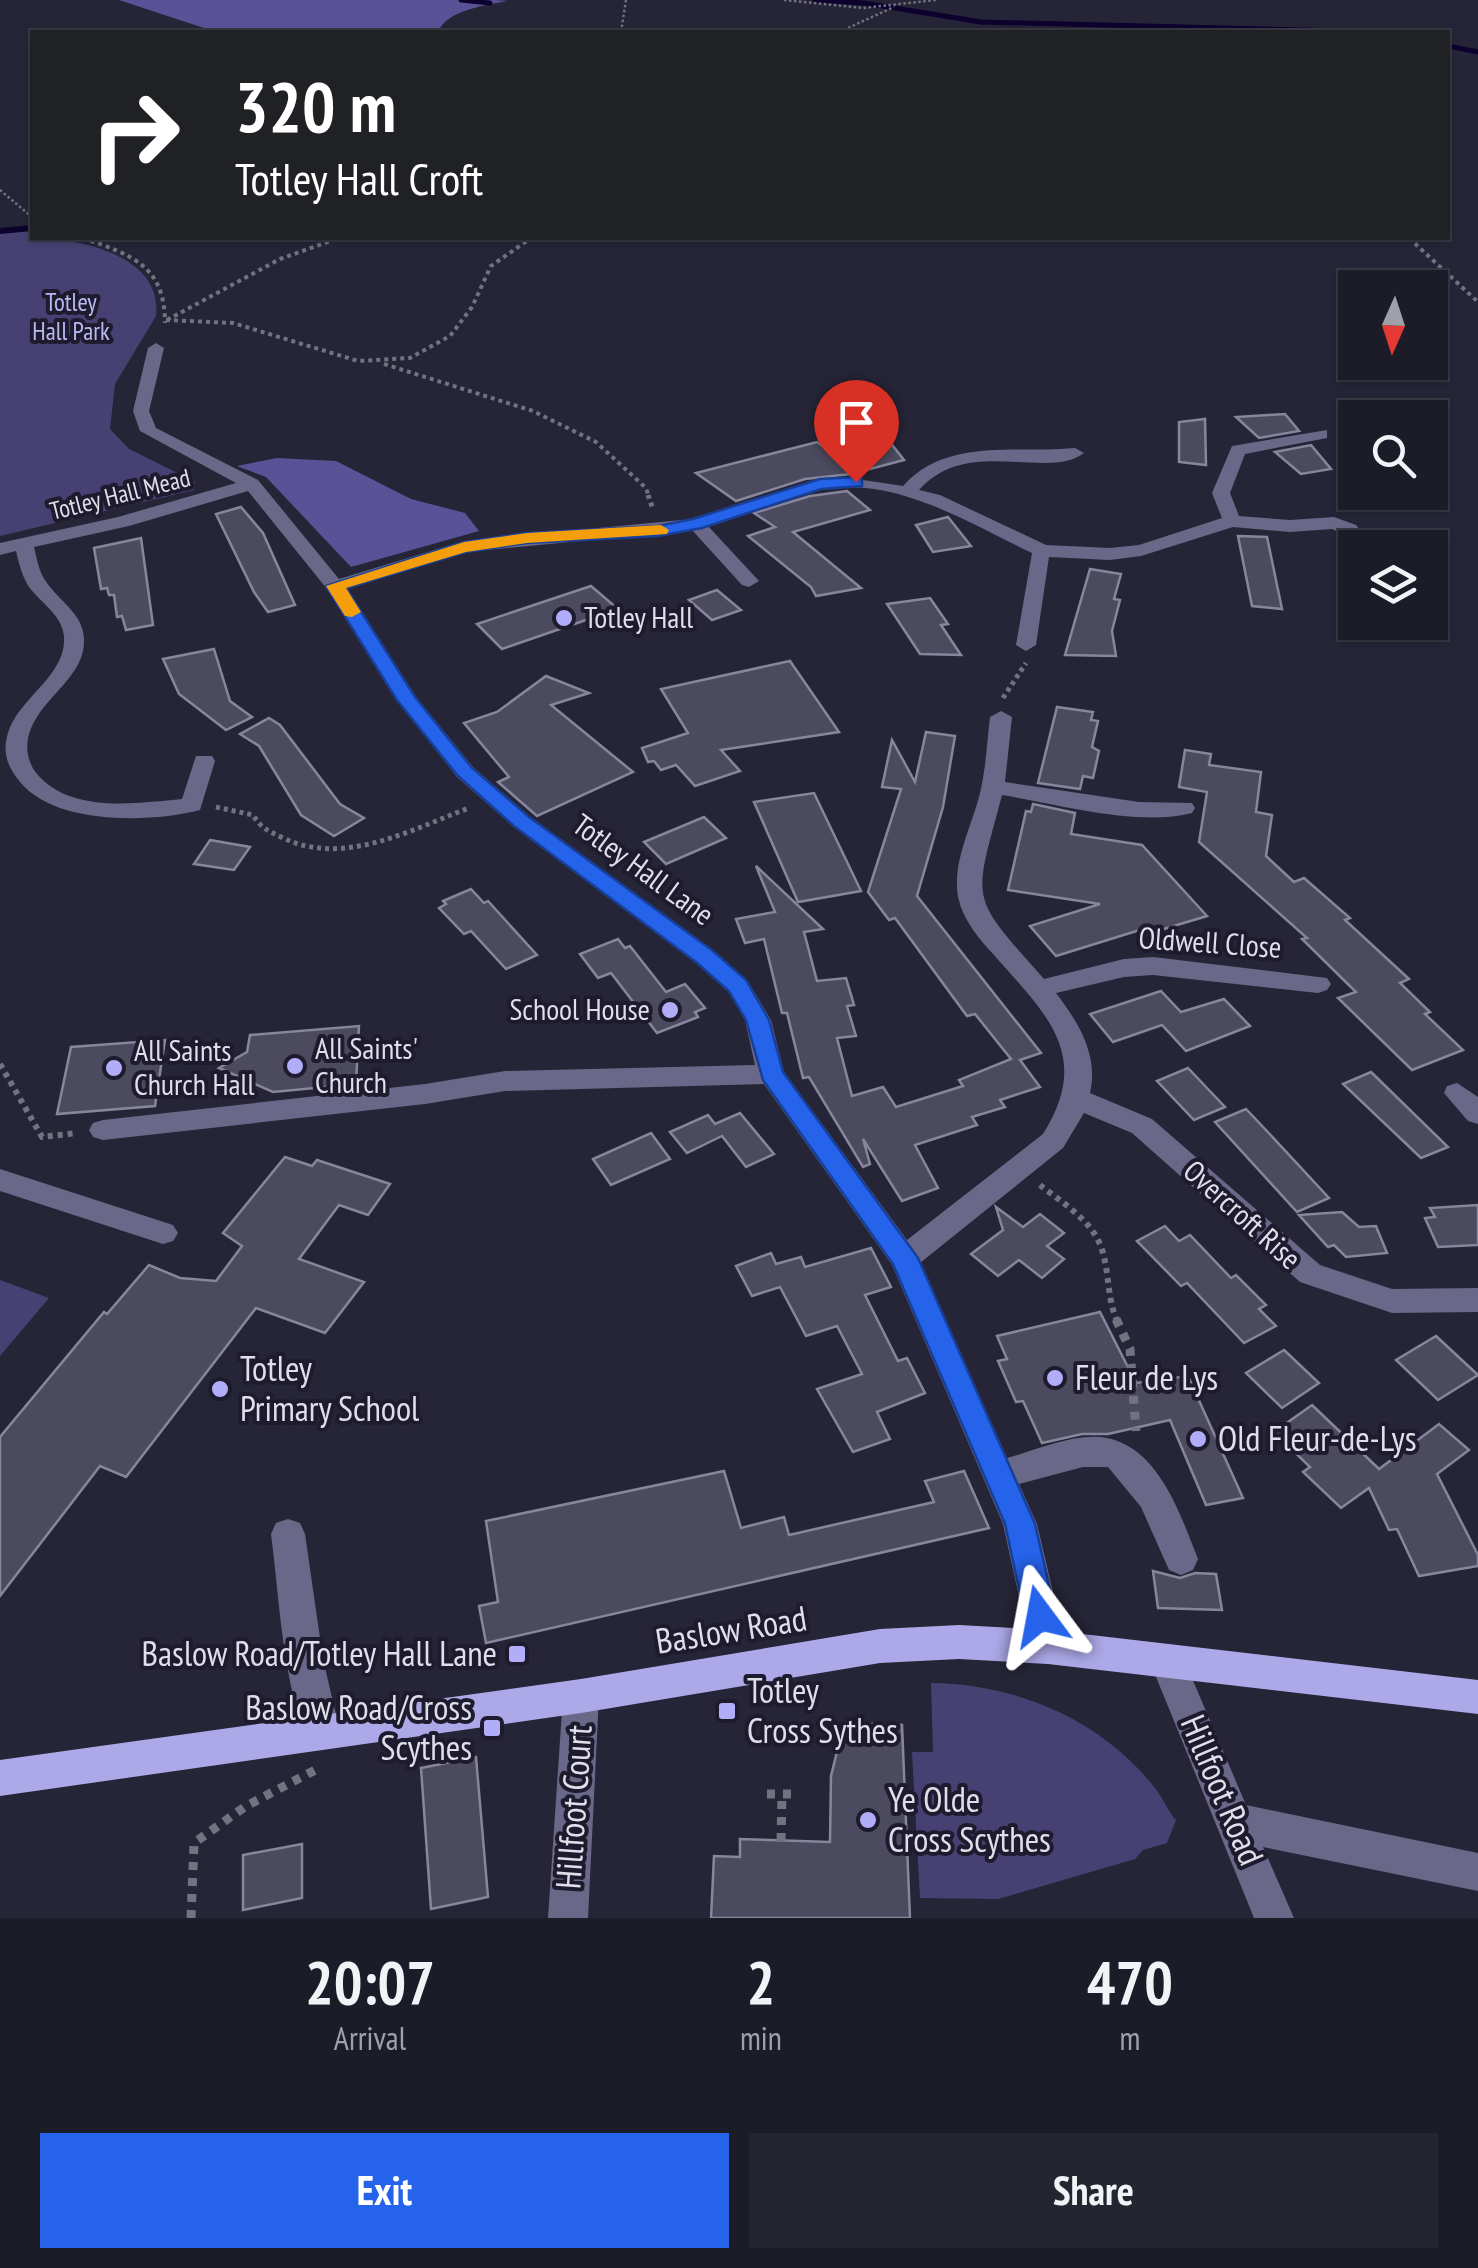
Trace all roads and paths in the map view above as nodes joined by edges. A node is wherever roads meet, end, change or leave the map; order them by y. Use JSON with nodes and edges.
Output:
{"nodes":[{"id":1,"x":628,"y":0,"type":"edge"},
{"id":2,"x":784,"y":0,"type":"edge"},
{"id":3,"x":936,"y":0,"type":"edge"},
{"id":4,"x":895,"y":6,"type":"junction"},
{"id":5,"x":621,"y":30,"type":"edge"},
{"id":6,"x":843,"y":30,"type":"edge"},
{"id":7,"x":0,"y":190,"type":"edge"},
{"id":8,"x":30,"y":215,"type":"edge"},
{"id":9,"x":87,"y":240,"type":"edge"},
{"id":10,"x":333,"y":240,"type":"edge"},
{"id":11,"x":528,"y":240,"type":"edge"},
{"id":12,"x":1411,"y":240,"type":"edge"},
{"id":13,"x":1478,"y":302,"type":"edge"},
{"id":14,"x":166,"y":320,"type":"junction"},
{"id":15,"x":156,"y":348,"type":"dead end"},
{"id":16,"x":378,"y":362,"type":"junction"},
{"id":17,"x":1321,"y":434,"type":"dead end"},
{"id":18,"x":1075,"y":453,"type":"dead end"},
{"id":19,"x":252,"y":484,"type":"junction"},
{"id":20,"x":908,"y":491,"type":"junction"},
{"id":21,"x":1232,"y":521,"type":"junction"},
{"id":22,"x":696,"y":524,"type":"junction"},
{"id":23,"x":1350,"y":530,"type":"edge"},
{"id":24,"x":658,"y":531,"type":"junction"},
{"id":25,"x":22,"y":544,"type":"junction"},
{"id":26,"x":0,"y":549,"type":"edge"},
{"id":27,"x":1042,"y":550,"type":"junction"},
{"id":28,"x":749,"y":581,"type":"dead end"},
{"id":29,"x":335,"y":586,"type":"junction"},
{"id":30,"x":1026,"y":645,"type":"joint"},
{"id":31,"x":1001,"y":716,"type":"joint"},
{"id":32,"x":8,"y":738,"type":"edge"},
{"id":33,"x":204,"y":761,"type":"dead end"},
{"id":34,"x":993,"y":787,"type":"junction"},
{"id":35,"x":493,"y":798,"type":"junction"},
{"id":36,"x":192,"y":805,"type":"junction"},
{"id":37,"x":1184,"y":808,"type":"dead end"},
{"id":38,"x":1318,"y":984,"type":"dead end"},
{"id":39,"x":1039,"y":990,"type":"junction"},
{"id":40,"x":0,"y":1064,"type":"edge"},
{"id":41,"x":771,"y":1074,"type":"junction"},
{"id":42,"x":1457,"y":1093,"type":"dead end"},
{"id":43,"x":1078,"y":1098,"type":"junction"},
{"id":44,"x":1478,"y":1114,"type":"edge"},
{"id":45,"x":103,"y":1130,"type":"joint"},
{"id":46,"x":1018,"y":1169,"type":"junction"},
{"id":47,"x":0,"y":1180,"type":"edge"},
{"id":48,"x":163,"y":1233,"type":"dead end"},
{"id":49,"x":904,"y":1258,"type":"junction"},
{"id":50,"x":1478,"y":1300,"type":"edge"},
{"id":51,"x":1118,"y":1456,"type":"junction"},
{"id":52,"x":998,"y":1476,"type":"junction"},
{"id":53,"x":288,"y":1534,"type":"dead end"},
{"id":54,"x":1181,"y":1559,"type":"dead end"},
{"id":55,"x":1048,"y":1647,"type":"junction"},
{"id":56,"x":1168,"y":1662,"type":"junction"},
{"id":57,"x":581,"y":1696,"type":"junction"},
{"id":58,"x":1478,"y":1697,"type":"edge"},
{"id":59,"x":322,"y":1732,"type":"junction"},
{"id":60,"x":0,"y":1778,"type":"edge"},
{"id":61,"x":767,"y":1794,"type":"dead end"},
{"id":62,"x":782,"y":1794,"type":"junction"},
{"id":63,"x":798,"y":1794,"type":"dead end"},
{"id":64,"x":1236,"y":1822,"type":"junction"},
{"id":65,"x":782,"y":1841,"type":"dead end"},
{"id":66,"x":1478,"y":1872,"type":"edge"},
{"id":67,"x":191,"y":1918,"type":"edge"},
{"id":68,"x":568,"y":1918,"type":"edge"},
{"id":69,"x":1274,"y":1918,"type":"edge"}],
"edges":[{"from":1,"to":5,"type":"path"},
{"from":2,"to":4,"type":"path"},
{"from":3,"to":4,"type":"path"},
{"from":4,"to":6,"type":"path"},
{"from":7,"to":8,"type":"path"},
{"from":9,"to":14,"type":"path"},
{"from":10,"to":14,"type":"path"},
{"from":11,"to":16,"type":"path"},
{"from":12,"to":13,"type":"path"},
{"from":14,"to":16,"type":"path"},
{"from":15,"to":19,"type":"street","name":"Totley Hall Lane"},
{"from":16,"to":24,"type":"path"},
{"from":17,"to":21,"type":"street"},
{"from":18,"to":20,"type":"street"},
{"from":19,"to":25,"type":"street","name":"Totley Hall Mead"},
{"from":19,"to":29,"type":"street","name":"Totley Hall Lane"},
{"from":20,"to":22,"type":"street"},
{"from":20,"to":27,"type":"street"},
{"from":21,"to":23,"type":"street"},
{"from":21,"to":27,"type":"street"},
{"from":22,"to":24,"type":"street"},
{"from":22,"to":28,"type":"street"},
{"from":24,"to":29,"type":"street"},
{"from":25,"to":26,"type":"street","name":"Totley Hall Mead"},
{"from":25,"to":32,"type":"street"},
{"from":27,"to":30,"type":"street"},
{"from":29,"to":35,"type":"street","name":"Totley Hall Lane"},
{"from":30,"to":31,"type":"path"},
{"from":31,"to":34,"type":"street"},
{"from":32,"to":36,"type":"street"},
{"from":33,"to":36,"type":"street"},
{"from":34,"to":37,"type":"street"},
{"from":34,"to":39,"type":"street"},
{"from":35,"to":36,"type":"path"},
{"from":35,"to":41,"type":"street","name":"Totley Hall Lane"},
{"from":38,"to":39,"type":"street","name":"Oldwell Close"},
{"from":39,"to":43,"type":"street"},
{"from":40,"to":45,"type":"path"},
{"from":41,"to":45,"type":"street"},
{"from":41,"to":49,"type":"street","name":"Totley Hall Lane"},
{"from":42,"to":44,"type":"street"},
{"from":43,"to":46,"type":"street"},
{"from":43,"to":50,"type":"street","name":"Overcroft Rise"},
{"from":46,"to":49,"type":"street"},
{"from":46,"to":51,"type":"path"},
{"from":47,"to":48,"type":"street"},
{"from":49,"to":52,"type":"street","name":"Totley Hall Lane"},
{"from":51,"to":52,"type":"street"},
{"from":51,"to":54,"type":"street"},
{"from":52,"to":55,"type":"street","name":"Totley Hall Lane"},
{"from":53,"to":59,"type":"street"},
{"from":55,"to":56,"type":"main road","name":"Baslow Road"},
{"from":55,"to":57,"type":"main road","name":"Baslow Road"},
{"from":56,"to":58,"type":"main road","name":"Baslow Road"},
{"from":56,"to":64,"type":"street","name":"Hillfoot Road"},
{"from":57,"to":59,"type":"main road","name":"Baslow Road"},
{"from":57,"to":68,"type":"street","name":"Hillfoot Court"},
{"from":59,"to":60,"type":"main road","name":"Baslow Road"},
{"from":59,"to":67,"type":"path"},
{"from":61,"to":62,"type":"path"},
{"from":62,"to":63,"type":"path"},
{"from":62,"to":65,"type":"path"},
{"from":64,"to":66,"type":"street"},
{"from":64,"to":69,"type":"street","name":"Hillfoot Road"}]}
